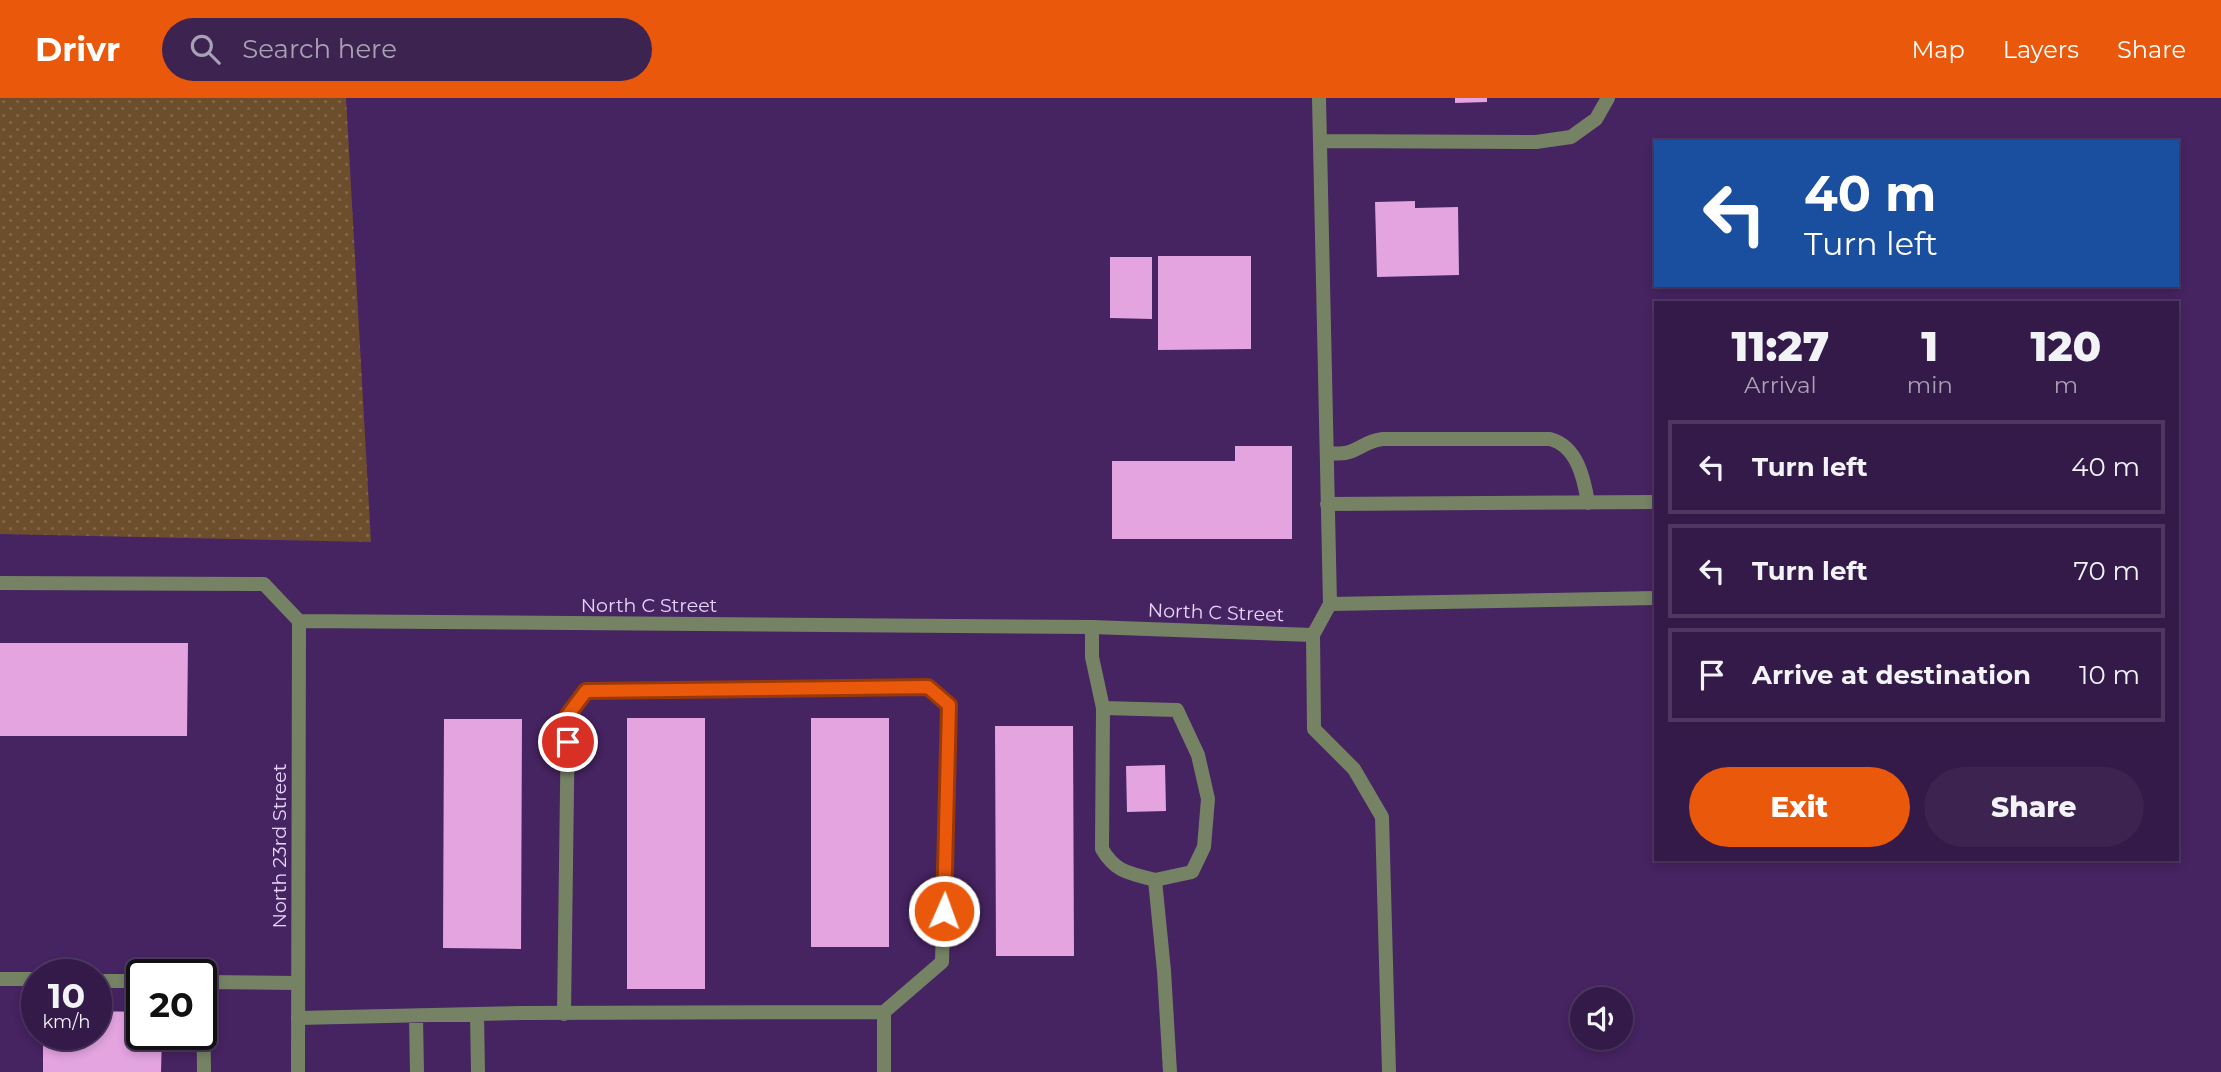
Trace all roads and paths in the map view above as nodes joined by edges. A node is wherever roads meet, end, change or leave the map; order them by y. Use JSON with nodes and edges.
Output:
{"nodes":[{"id":1,"x":1319,"y":98,"type":"edge"},
{"id":2,"x":1608,"y":98,"type":"edge"},
{"id":3,"x":1320,"y":141,"type":"junction"},
{"id":4,"x":1327,"y":453,"type":"junction"},
{"id":5,"x":1654,"y":502,"type":"edge"},
{"id":6,"x":1588,"y":503,"type":"junction"},
{"id":7,"x":1327,"y":504,"type":"junction"},
{"id":8,"x":0,"y":583,"type":"edge"},
{"id":9,"x":1654,"y":598,"type":"edge"},
{"id":10,"x":1329,"y":604,"type":"junction"},
{"id":11,"x":299,"y":621,"type":"junction"},
{"id":12,"x":1092,"y":627,"type":"junction"},
{"id":13,"x":1313,"y":635,"type":"junction"},
{"id":14,"x":1103,"y":708,"type":"junction"},
{"id":15,"x":1155,"y":880,"type":"junction"},
{"id":16,"x":0,"y":979,"type":"edge"},
{"id":17,"x":21,"y":979,"type":"edge"},
{"id":18,"x":217,"y":982,"type":"edge"},
{"id":19,"x":297,"y":983,"type":"junction"},
{"id":20,"x":884,"y":1012,"type":"junction"},
{"id":21,"x":477,"y":1014,"type":"junction"},
{"id":22,"x":564,"y":1014,"type":"junction"},
{"id":23,"x":416,"y":1016,"type":"junction"},
{"id":24,"x":298,"y":1018,"type":"junction"},
{"id":25,"x":204,"y":1050,"type":"edge"},
{"id":26,"x":204,"y":1072,"type":"edge"},
{"id":27,"x":298,"y":1072,"type":"edge"},
{"id":28,"x":417,"y":1072,"type":"edge"},
{"id":29,"x":478,"y":1072,"type":"edge"},
{"id":30,"x":884,"y":1072,"type":"edge"},
{"id":31,"x":1170,"y":1072,"type":"edge"},
{"id":32,"x":1389,"y":1072,"type":"edge"}],
"edges":[{"from":1,"to":3,"type":"street"},
{"from":2,"to":3,"type":"street"},
{"from":3,"to":4,"type":"street"},
{"from":4,"to":6,"type":"street"},
{"from":4,"to":7,"type":"street"},
{"from":5,"to":6,"type":"street"},
{"from":6,"to":7,"type":"street"},
{"from":7,"to":10,"type":"street"},
{"from":8,"to":11,"type":"street"},
{"from":9,"to":10,"type":"street"},
{"from":10,"to":13,"type":"street"},
{"from":11,"to":12,"type":"street","name":"North C Street"},
{"from":11,"to":19,"type":"street","name":"North 23rd Street"},
{"from":12,"to":13,"type":"street","name":"North C Street"},
{"from":12,"to":14,"type":"street"},
{"from":13,"to":32,"type":"street"},
{"from":14,"to":15,"type":"street"},
{"from":14,"to":15,"type":"street"},
{"from":15,"to":31,"type":"street"},
{"from":16,"to":17,"type":"street"},
{"from":18,"to":19,"type":"street"},
{"from":19,"to":24,"type":"street","name":"North 23rd Street"},
{"from":20,"to":22,"type":"street"},
{"from":20,"to":22,"type":"street"},
{"from":20,"to":30,"type":"street"},
{"from":21,"to":22,"type":"street"},
{"from":21,"to":23,"type":"street"},
{"from":21,"to":29,"type":"street"},
{"from":23,"to":24,"type":"street"},
{"from":23,"to":28,"type":"street"},
{"from":24,"to":27,"type":"street","name":"North 23rd Street"},
{"from":25,"to":26,"type":"street"}]}
